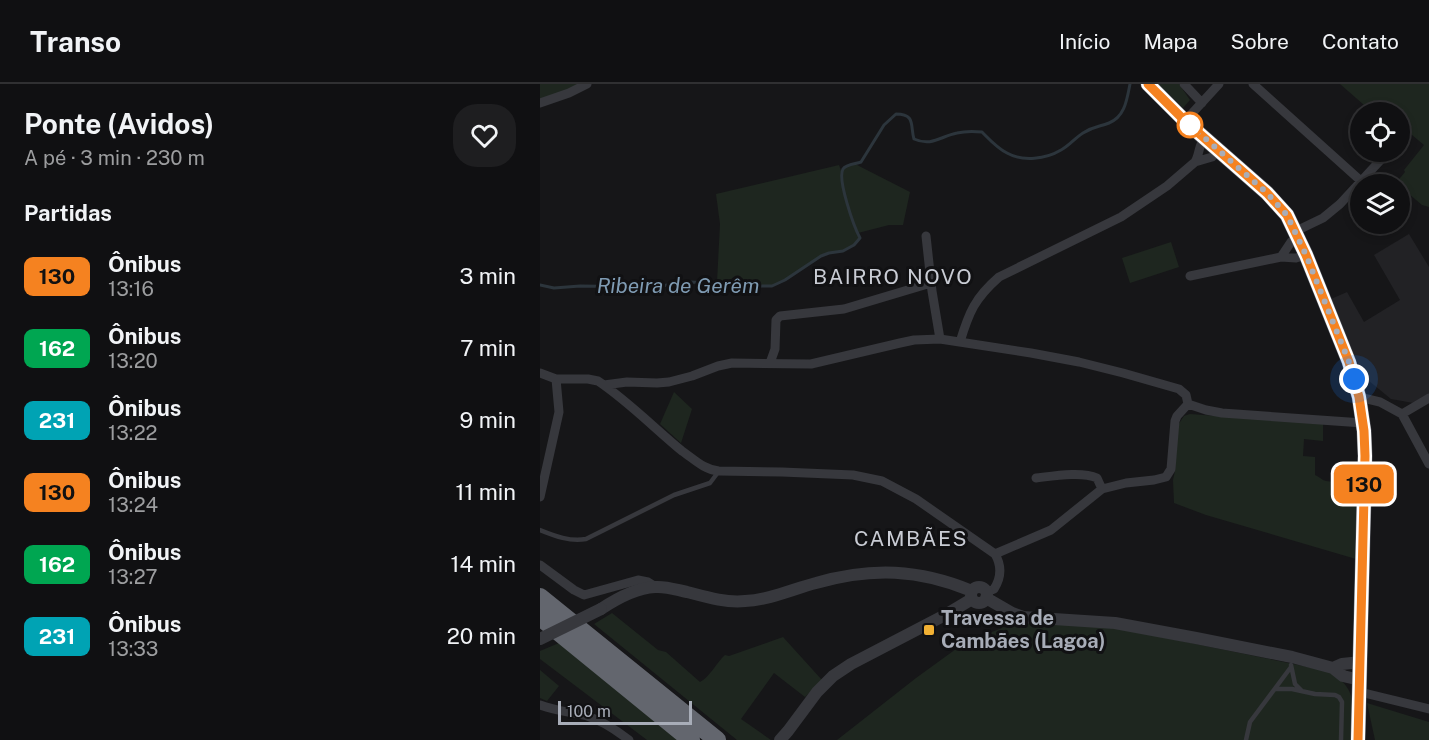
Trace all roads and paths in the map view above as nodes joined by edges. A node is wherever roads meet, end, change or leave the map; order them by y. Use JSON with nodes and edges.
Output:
{"nodes":[{"id":1,"x":586,"y":84,"type":"edge"},
{"id":2,"x":1148,"y":84,"type":"edge"},
{"id":3,"x":1184,"y":84,"type":"edge"},
{"id":4,"x":1219,"y":84,"type":"edge"},
{"id":5,"x":1253,"y":84,"type":"edge"},
{"id":6,"x":540,"y":103,"type":"edge"},
{"id":7,"x":1202,"y":103,"type":"junction"},
{"id":8,"x":1185,"y":121,"type":"junction"},
{"id":9,"x":1205,"y":138,"type":"junction"},
{"id":10,"x":1219,"y":150,"type":"junction"},
{"id":11,"x":1195,"y":162,"type":"junction"},
{"id":12,"x":1379,"y":162,"type":"edge"},
{"id":13,"x":1353,"y":174,"type":"edge"},
{"id":14,"x":1368,"y":174,"type":"edge"},
{"id":15,"x":1350,"y":193,"type":"edge"},
{"id":16,"x":1297,"y":234,"type":"junction"},
{"id":17,"x":926,"y":236,"type":"dead end"},
{"id":18,"x":1306,"y":255,"type":"junction"},
{"id":19,"x":1281,"y":257,"type":"junction"},
{"id":20,"x":1190,"y":276,"type":"dead end"},
{"id":21,"x":931,"y":284,"type":"junction"},
{"id":22,"x":940,"y":339,"type":"junction"},
{"id":23,"x":960,"y":342,"type":"junction"},
{"id":24,"x":770,"y":363,"type":"junction"},
{"id":25,"x":540,"y":373,"type":"edge"},
{"id":26,"x":556,"y":379,"type":"junction"},
{"id":27,"x":604,"y":385,"type":"junction"},
{"id":28,"x":1359,"y":397,"type":"junction"},
{"id":29,"x":1429,"y":398,"type":"edge"},
{"id":30,"x":1188,"y":404,"type":"junction"},
{"id":31,"x":1402,"y":414,"type":"junction"},
{"id":32,"x":1363,"y":423,"type":"junction"},
{"id":33,"x":1429,"y":464,"type":"edge"},
{"id":34,"x":719,"y":471,"type":"junction"},
{"id":35,"x":1036,"y":477,"type":"dead end"},
{"id":36,"x":1102,"y":489,"type":"junction"},
{"id":37,"x":540,"y":497,"type":"edge"},
{"id":38,"x":540,"y":530,"type":"edge"},
{"id":39,"x":995,"y":554,"type":"junction"},
{"id":40,"x":540,"y":565,"type":"edge"},
{"id":41,"x":656,"y":587,"type":"junction"},
{"id":42,"x":972,"y":595,"type":"junction"},
{"id":43,"x":986,"y":595,"type":"junction"},
{"id":44,"x":540,"y":597,"type":"edge"},
{"id":45,"x":540,"y":617,"type":"edge"},
{"id":46,"x":540,"y":639,"type":"edge"},
{"id":47,"x":1292,"y":662,"type":"junction"},
{"id":48,"x":1361,"y":662,"type":"junction"},
{"id":49,"x":1333,"y":668,"type":"junction"},
{"id":50,"x":1360,"y":686,"type":"junction"},
{"id":51,"x":1275,"y":689,"type":"junction"},
{"id":52,"x":1301,"y":690,"type":"junction"},
{"id":53,"x":540,"y":705,"type":"edge"},
{"id":54,"x":1429,"y":709,"type":"edge"},
{"id":55,"x":629,"y":740,"type":"edge"},
{"id":56,"x":691,"y":740,"type":"edge"},
{"id":57,"x":717,"y":740,"type":"edge"},
{"id":58,"x":780,"y":740,"type":"edge"},
{"id":59,"x":1246,"y":740,"type":"edge"},
{"id":60,"x":1341,"y":740,"type":"edge"},
{"id":61,"x":1359,"y":740,"type":"edge"}],
"edges":[{"from":1,"to":6,"type":"street"},
{"from":2,"to":8,"type":"main road"},
{"from":3,"to":7,"type":"street"},
{"from":4,"to":7,"type":"street"},
{"from":5,"to":13,"type":"street"},
{"from":7,"to":8,"type":"street"},
{"from":8,"to":9,"type":"main road"},
{"from":9,"to":10,"type":"main road"},
{"from":9,"to":11,"type":"street"},
{"from":10,"to":11,"type":"street"},
{"from":10,"to":16,"type":"main road"},
{"from":11,"to":23,"type":"street"},
{"from":12,"to":14,"type":"street"},
{"from":15,"to":16,"type":"street"},
{"from":16,"to":18,"type":"main road"},
{"from":16,"to":19,"type":"street"},
{"from":17,"to":21,"type":"street"},
{"from":18,"to":19,"type":"street"},
{"from":18,"to":28,"type":"main road"},
{"from":19,"to":20,"type":"street"},
{"from":21,"to":22,"type":"street"},
{"from":21,"to":24,"type":"street"},
{"from":22,"to":23,"type":"street"},
{"from":22,"to":24,"type":"street"},
{"from":23,"to":30,"type":"street"},
{"from":24,"to":27,"type":"street"},
{"from":25,"to":26,"type":"street"},
{"from":26,"to":27,"type":"street"},
{"from":26,"to":37,"type":"street"},
{"from":27,"to":34,"type":"street"},
{"from":28,"to":31,"type":"street"},
{"from":28,"to":32,"type":"main road"},
{"from":29,"to":31,"type":"street"},
{"from":30,"to":32,"type":"street"},
{"from":30,"to":36,"type":"street"},
{"from":31,"to":33,"type":"street"},
{"from":32,"to":48,"type":"main road"},
{"from":34,"to":38,"type":"lane"},
{"from":34,"to":39,"type":"street"},
{"from":35,"to":36,"type":"street"},
{"from":36,"to":39,"type":"street"},
{"from":39,"to":43,"type":"street"},
{"from":40,"to":41,"type":"street"},
{"from":41,"to":42,"type":"street"},
{"from":41,"to":46,"type":"street","bridge":true},
{"from":42,"to":43,"type":"street"},
{"from":42,"to":58,"type":"street"},
{"from":43,"to":47,"type":"street"},
{"from":44,"to":57,"type":"highway"},
{"from":45,"to":56,"type":"highway"},
{"from":47,"to":49,"type":"street"},
{"from":47,"to":51,"type":"lane"},
{"from":47,"to":52,"type":"lane"},
{"from":48,"to":49,"type":"street"},
{"from":48,"to":50,"type":"main road"},
{"from":49,"to":50,"type":"street"},
{"from":50,"to":54,"type":"street"},
{"from":50,"to":61,"type":"main road"},
{"from":51,"to":52,"type":"lane"},
{"from":51,"to":59,"type":"lane"},
{"from":52,"to":60,"type":"lane"},
{"from":53,"to":55,"type":"street"}]}
